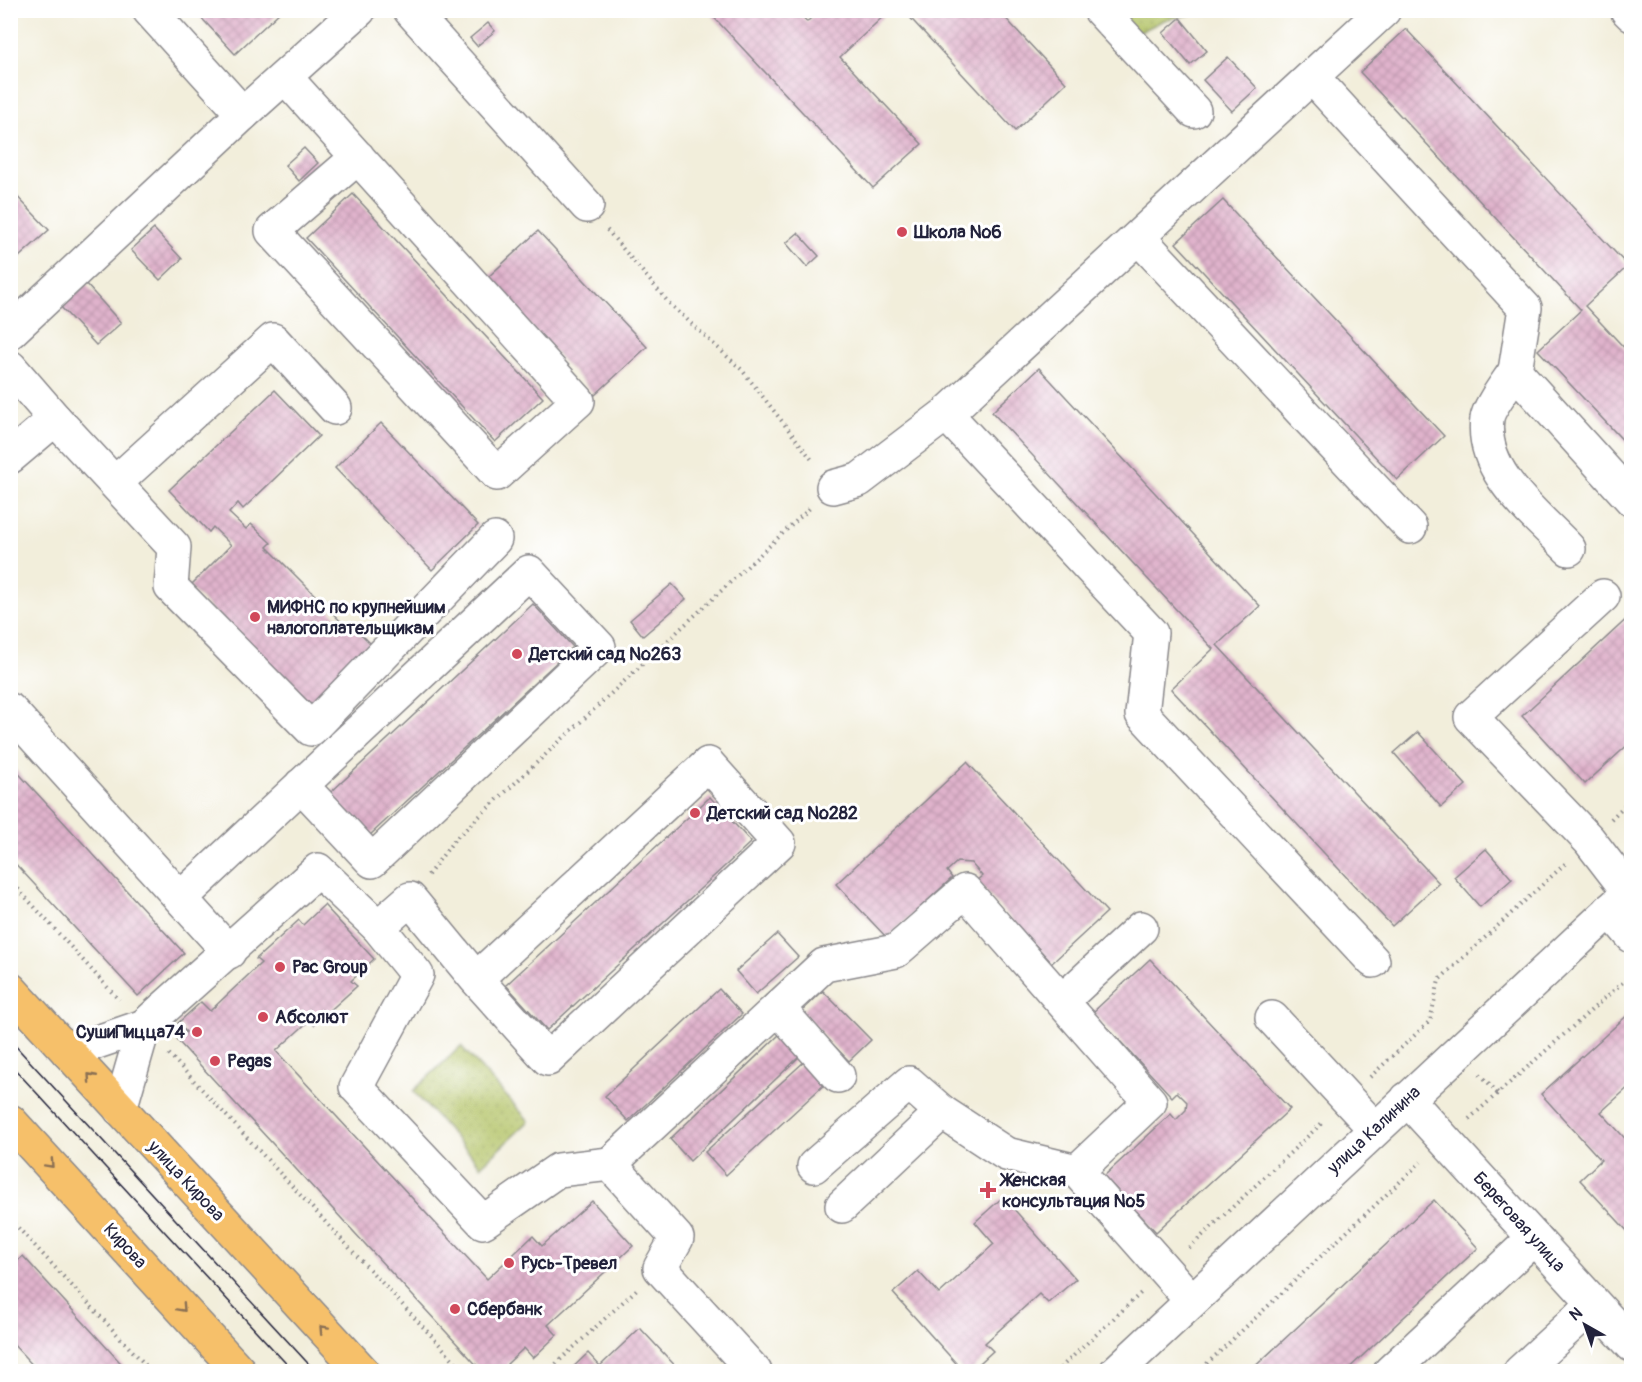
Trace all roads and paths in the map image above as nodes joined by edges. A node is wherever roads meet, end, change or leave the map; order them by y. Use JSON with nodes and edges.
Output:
{"nodes":[{"id":1,"x":148,"y":10,"type":"edge"},
{"id":2,"x":359,"y":10,"type":"edge"},
{"id":3,"x":410,"y":10,"type":"edge"},
{"id":4,"x":1100,"y":10,"type":"edge"},
{"id":5,"x":1384,"y":10,"type":"edge"},
{"id":6,"x":1627,"y":10,"type":"edge"},
{"id":7,"x":1632,"y":15,"type":"edge"},
{"id":8,"x":286,"y":78,"type":"junction"},
{"id":9,"x":1313,"y":78,"type":"junction"},
{"id":10,"x":1194,"y":111,"type":"dead end"},
{"id":11,"x":243,"y":114,"type":"junction"},
{"id":12,"x":358,"y":157,"type":"junction"},
{"id":13,"x":587,"y":206,"type":"joint"},
{"id":14,"x":1140,"y":238,"type":"junction"},
{"id":15,"x":11,"y":332,"type":"edge"},
{"id":16,"x":10,"y":367,"type":"edge"},
{"id":17,"x":1515,"y":371,"type":"junction"},
{"id":18,"x":335,"y":408,"type":"dead end"},
{"id":19,"x":946,"y":414,"type":"junction"},
{"id":20,"x":56,"y":419,"type":"junction"},
{"id":21,"x":10,"y":457,"type":"edge"},
{"id":22,"x":115,"y":483,"type":"junction"},
{"id":23,"x":833,"y":487,"type":"junction"},
{"id":24,"x":1632,"y":500,"type":"edge"},
{"id":25,"x":1410,"y":528,"type":"dead end"},
{"id":26,"x":495,"y":539,"type":"dead end"},
{"id":27,"x":1569,"y":549,"type":"dead end"},
{"id":28,"x":1603,"y":596,"type":"dead end"},
{"id":29,"x":10,"y":710,"type":"edge"},
{"id":30,"x":301,"y":785,"type":"junction"},
{"id":31,"x":10,"y":880,"type":"edge"},
{"id":32,"x":1624,"y":897,"type":"edge"},
{"id":33,"x":181,"y":898,"type":"junction"},
{"id":34,"x":410,"y":899,"type":"junction"},
{"id":35,"x":378,"y":927,"type":"junction"},
{"id":36,"x":1142,"y":928,"type":"dead end"},
{"id":37,"x":1632,"y":936,"type":"edge"},
{"id":38,"x":229,"y":952,"type":"junction"},
{"id":39,"x":1373,"y":961,"type":"dead end"},
{"id":40,"x":1632,"y":974,"type":"edge"},
{"id":41,"x":476,"y":979,"type":"junction"},
{"id":42,"x":10,"y":989,"type":"edge"},
{"id":43,"x":1062,"y":1001,"type":"junction"},
{"id":44,"x":778,"y":1008,"type":"junction"},
{"id":45,"x":1272,"y":1018,"type":"dead end"},
{"id":46,"x":144,"y":1026,"type":"junction"},
{"id":47,"x":68,"y":1052,"type":"junction"},
{"id":48,"x":838,"y":1076,"type":"dead end"},
{"id":49,"x":1407,"y":1099,"type":"junction"},
{"id":50,"x":120,"y":1109,"type":"junction"},
{"id":51,"x":942,"y":1112,"type":"junction"},
{"id":52,"x":10,"y":1121,"type":"edge"},
{"id":53,"x":1374,"y":1129,"type":"junction"},
{"id":54,"x":1444,"y":1140,"type":"junction"},
{"id":55,"x":610,"y":1164,"type":"junction"},
{"id":56,"x":814,"y":1166,"type":"dead end"},
{"id":57,"x":1077,"y":1171,"type":"junction"},
{"id":58,"x":842,"y":1206,"type":"dead end"},
{"id":59,"x":10,"y":1219,"type":"edge"},
{"id":60,"x":1534,"y":1238,"type":"junction"},
{"id":61,"x":660,"y":1268,"type":"junction"},
{"id":62,"x":1191,"y":1300,"type":"junction"},
{"id":63,"x":1594,"y":1304,"type":"junction"},
{"id":64,"x":1632,"y":1345,"type":"edge"},
{"id":65,"x":152,"y":1371,"type":"edge"},
{"id":66,"x":240,"y":1371,"type":"edge"},
{"id":67,"x":363,"y":1371,"type":"edge"},
{"id":68,"x":465,"y":1371,"type":"edge"},
{"id":69,"x":546,"y":1371,"type":"edge"},
{"id":70,"x":755,"y":1371,"type":"edge"},
{"id":71,"x":1116,"y":1371,"type":"edge"},
{"id":72,"x":1198,"y":1371,"type":"edge"},
{"id":73,"x":1390,"y":1371,"type":"edge"},
{"id":74,"x":1520,"y":1371,"type":"edge"}],
"edges":[{"from":1,"to":11,"type":"street"},
{"from":2,"to":8,"type":"street"},
{"from":3,"to":13,"type":"street"},
{"from":4,"to":10,"type":"street"},
{"from":5,"to":9,"type":"street"},
{"from":6,"to":7,"type":"street"},
{"from":8,"to":11,"type":"street"},
{"from":8,"to":12,"type":"street"},
{"from":9,"to":14,"type":"street"},
{"from":9,"to":17,"type":"street"},
{"from":11,"to":15,"type":"street"},
{"from":12,"to":12,"type":"street"},
{"from":13,"to":23,"type":"path"},
{"from":14,"to":19,"type":"street"},
{"from":14,"to":25,"type":"street"},
{"from":16,"to":20,"type":"street"},
{"from":17,"to":24,"type":"street"},
{"from":17,"to":27,"type":"street"},
{"from":18,"to":22,"type":"street"},
{"from":19,"to":23,"type":"street"},
{"from":19,"to":39,"type":"street"},
{"from":20,"to":21,"type":"street"},
{"from":20,"to":22,"type":"street"},
{"from":22,"to":26,"type":"street"},
{"from":23,"to":34,"type":"path"},
{"from":28,"to":32,"type":"street"},
{"from":29,"to":33,"type":"street"},
{"from":30,"to":30,"type":"street"},
{"from":30,"to":33,"type":"street"},
{"from":31,"to":46,"type":"path"},
{"from":32,"to":37,"type":"street"},
{"from":32,"to":49,"type":"street","name":"улица Калинина"},
{"from":33,"to":38,"type":"street"},
{"from":34,"to":35,"type":"street"},
{"from":34,"to":41,"type":"street"},
{"from":35,"to":38,"type":"street"},
{"from":35,"to":55,"type":"street"},
{"from":36,"to":43,"type":"street"},
{"from":38,"to":46,"type":"street"},
{"from":40,"to":54,"type":"path"},
{"from":41,"to":41,"type":"street"},
{"from":42,"to":47,"type":"main road","name":"улица Кирова"},
{"from":43,"to":44,"type":"street"},
{"from":43,"to":57,"type":"street"},
{"from":44,"to":48,"type":"street"},
{"from":44,"to":55,"type":"street"},
{"from":45,"to":53,"type":"street"},
{"from":46,"to":47,"type":"street"},
{"from":46,"to":50,"type":"street"},
{"from":46,"to":68,"type":"path"},
{"from":50,"to":47,"type":"main road","name":"улица Кирова","one_way":true},
{"from":49,"to":53,"type":"street","name":"улица Калинина"},
{"from":49,"to":54,"type":"street","name":"Береговая улица"},
{"from":67,"to":50,"type":"main road","name":"улица Кирова","one_way":true},
{"from":51,"to":56,"type":"street"},
{"from":51,"to":57,"type":"street"},
{"from":51,"to":58,"type":"street"},
{"from":52,"to":66,"type":"main road","name":"Кирова","one_way":true},
{"from":53,"to":62,"type":"street","name":"улица Калинина"},
{"from":54,"to":60,"type":"street","name":"Береговая улица"},
{"from":54,"to":72,"type":"path"},
{"from":55,"to":61,"type":"street"},
{"from":57,"to":62,"type":"street"},
{"from":59,"to":65,"type":"path"},
{"from":60,"to":63,"type":"street","name":"Береговая улица"},
{"from":60,"to":73,"type":"street"},
{"from":61,"to":69,"type":"path"},
{"from":61,"to":70,"type":"street"},
{"from":62,"to":71,"type":"street","name":"улица Калинина"},
{"from":63,"to":64,"type":"street","name":"Береговая улица"},
{"from":63,"to":74,"type":"street"}]}
